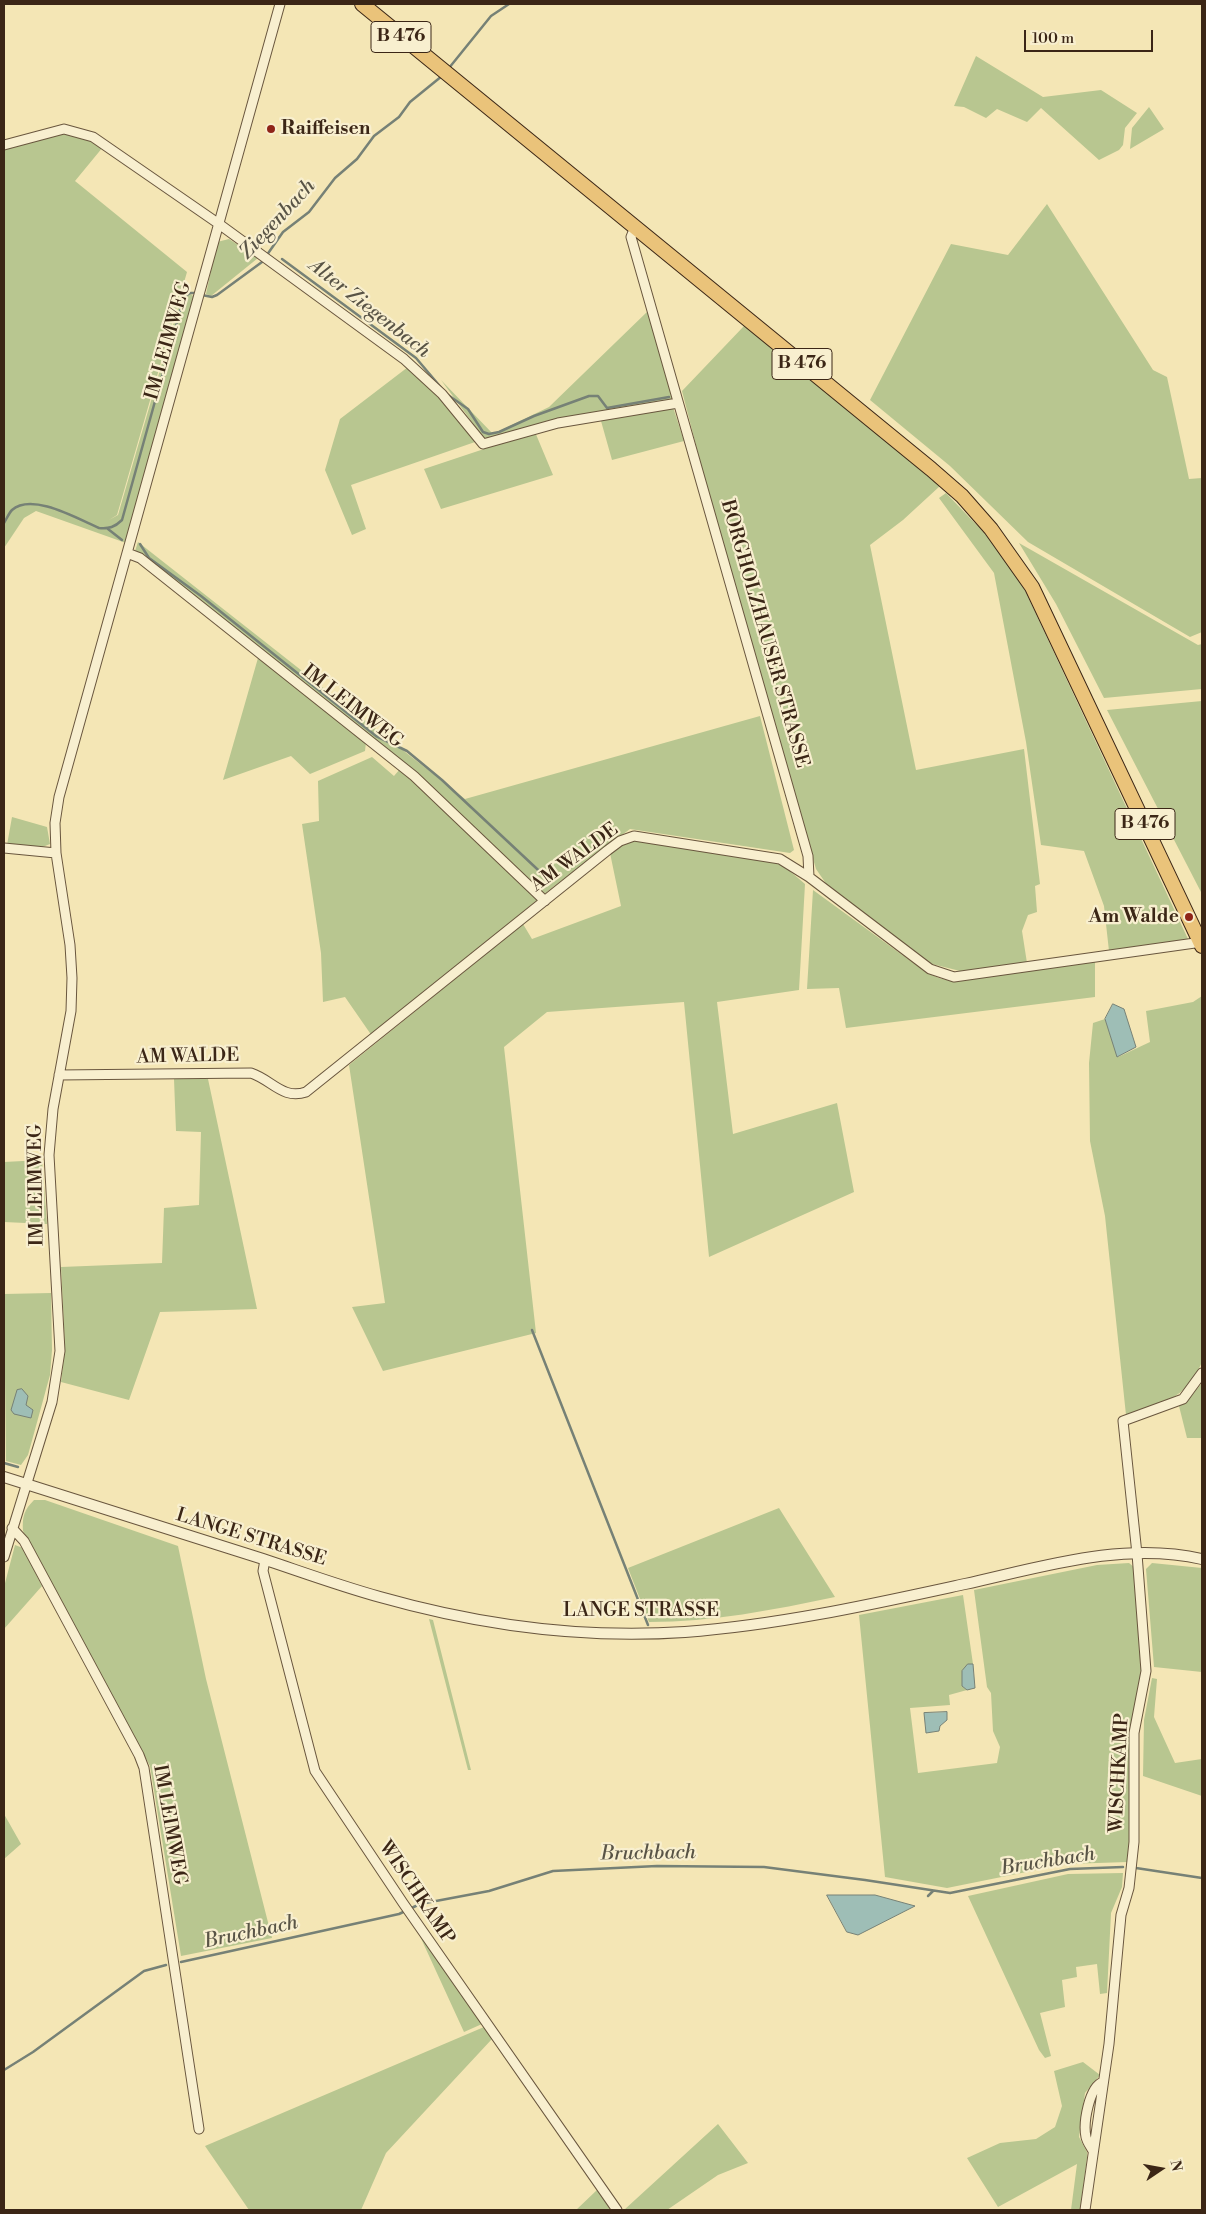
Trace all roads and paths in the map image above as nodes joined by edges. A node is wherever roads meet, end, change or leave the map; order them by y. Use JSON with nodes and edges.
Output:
{"nodes":[{"id":1,"x":280,"y":4,"type":"edge"},
{"id":2,"x":362,"y":4,"type":"edge"},
{"id":3,"x":4,"y":145,"type":"edge"},
{"id":4,"x":219,"y":224,"type":"junction"},
{"id":5,"x":635,"y":227,"type":"junction"},
{"id":6,"x":678,"y":402,"type":"junction"},
{"id":7,"x":127,"y":553,"type":"junction"},
{"id":8,"x":4,"y":848,"type":"edge"},
{"id":9,"x":56,"y":853,"type":"junction"},
{"id":10,"x":809,"y":877,"type":"junction"},
{"id":11,"x":545,"y":901,"type":"junction"},
{"id":12,"x":1202,"y":944,"type":"edge"},
{"id":13,"x":59,"y":1075,"type":"junction"},
{"id":14,"x":1202,"y":1373,"type":"edge"},
{"id":15,"x":4,"y":1477,"type":"edge"},
{"id":16,"x":26,"y":1484,"type":"junction"},
{"id":17,"x":12,"y":1528,"type":"junction"},
{"id":18,"x":1137,"y":1554,"type":"junction"},
{"id":19,"x":4,"y":1557,"type":"edge"},
{"id":20,"x":1202,"y":1559,"type":"edge"},
{"id":21,"x":265,"y":1560,"type":"junction"},
{"id":22,"x":199,"y":2129,"type":"dead end"},
{"id":23,"x":617,"y":2210,"type":"edge"},
{"id":24,"x":1085,"y":2210,"type":"edge"}],
"edges":[{"from":1,"to":4,"type":"street","name":"IM LEIMWEG"},
{"from":2,"to":5,"type":"main road","number":"B 476"},
{"from":3,"to":4,"type":"street"},
{"from":4,"to":6,"type":"street"},
{"from":4,"to":7,"type":"street","name":"IM LEIMWEG"},
{"from":5,"to":6,"type":"street","name":"BORGHOLZHAUSER STRASSE"},
{"from":5,"to":12,"type":"main road","number":"B 476"},
{"from":6,"to":10,"type":"street","name":"BORGHOLZHAUSER STRASSE"},
{"from":7,"to":9,"type":"street","name":"IM LEIMWEG"},
{"from":7,"to":11,"type":"street","name":"IM LEIMWEG"},
{"from":8,"to":9,"type":"street"},
{"from":9,"to":13,"type":"street","name":"IM LEIMWEG"},
{"from":10,"to":11,"type":"street","name":"AM WALDE"},
{"from":10,"to":12,"type":"street","name":"AM WALDE"},
{"from":11,"to":13,"type":"street","name":"AM WALDE"},
{"from":13,"to":16,"type":"street","name":"IM LEIMWEG"},
{"from":14,"to":18,"type":"street","name":"WISCHKAMP"},
{"from":15,"to":16,"type":"street","name":"LANGE STRASSE"},
{"from":16,"to":17,"type":"street","name":"IM LEIMWEG"},
{"from":16,"to":21,"type":"street","name":"LANGE STRASSE"},
{"from":17,"to":19,"type":"street","name":"IM LEIMWEG"},
{"from":17,"to":22,"type":"street","name":"IM LEIMWEG"},
{"from":18,"to":20,"type":"street","name":"LANGE STRASSE"},
{"from":18,"to":21,"type":"street","name":"LANGE STRASSE"},
{"from":18,"to":24,"type":"street","name":"WISCHKAMP"},
{"from":21,"to":23,"type":"street","name":"WISCHKAMP"}]}
